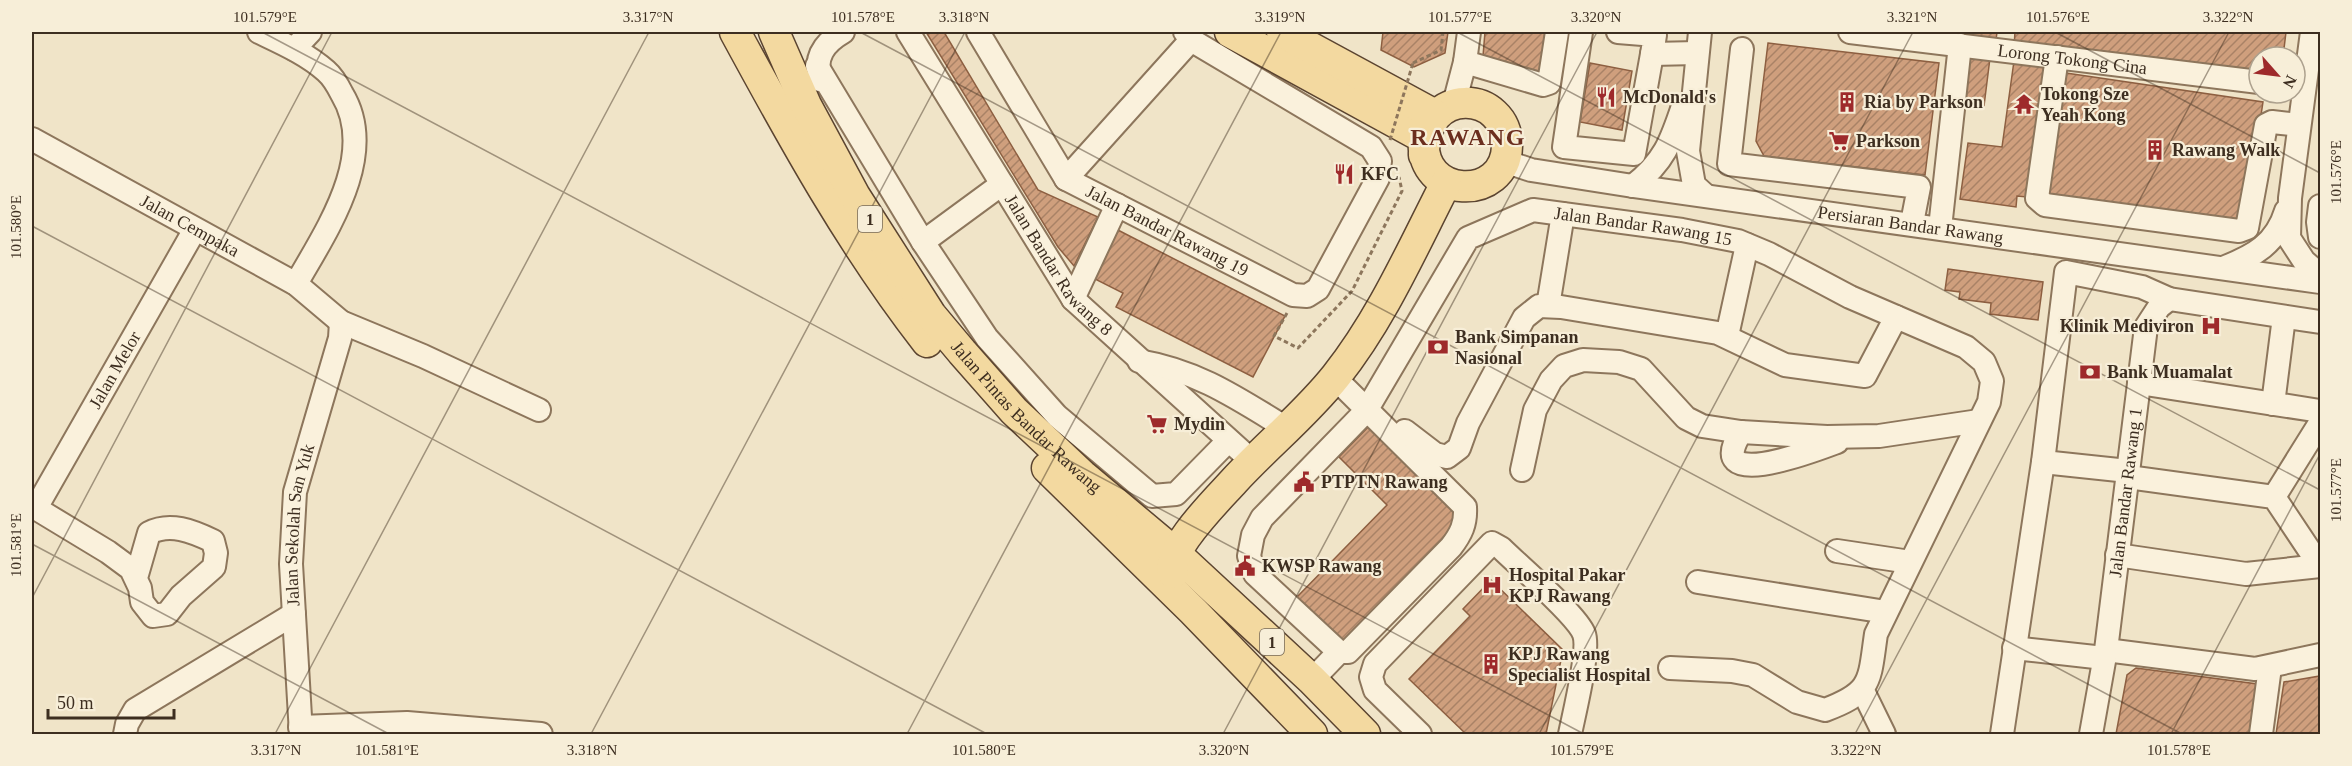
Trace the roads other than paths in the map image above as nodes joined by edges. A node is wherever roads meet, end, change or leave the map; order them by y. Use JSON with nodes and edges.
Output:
{"nodes":[{"id":1,"x":259,"y":32,"type":"edge"},
{"id":2,"x":310,"y":32,"type":"edge"},
{"id":3,"x":735,"y":32,"type":"edge"},
{"id":4,"x":774,"y":32,"type":"edge"},
{"id":5,"x":843,"y":32,"type":"edge"},
{"id":6,"x":908,"y":32,"type":"edge"},
{"id":7,"x":978,"y":32,"type":"edge"},
{"id":8,"x":1230,"y":32,"type":"edge"},
{"id":9,"x":1282,"y":32,"type":"edge"},
{"id":10,"x":1469,"y":32,"type":"edge"},
{"id":11,"x":1557,"y":32,"type":"edge"},
{"id":12,"x":1581,"y":32,"type":"edge"},
{"id":13,"x":1618,"y":32,"type":"edge"},
{"id":14,"x":1850,"y":32,"type":"edge"},
{"id":15,"x":2312,"y":32,"type":"edge"},
{"id":16,"x":1188,"y":36,"type":"edge"},
{"id":17,"x":2005,"y":41,"type":"edge"},
{"id":18,"x":1960,"y":45,"type":"junction"},
{"id":19,"x":294,"y":49,"type":"junction"},
{"id":20,"x":1742,"y":49,"type":"dead end"},
{"id":21,"x":1697,"y":53,"type":"edge"},
{"id":22,"x":1652,"y":54,"type":"junction"},
{"id":23,"x":2057,"y":57,"type":"junction"},
{"id":24,"x":1465,"y":62,"type":"junction"},
{"id":25,"x":817,"y":66,"type":"junction"},
{"id":26,"x":2247,"y":81,"type":"edge"},
{"id":27,"x":2307,"y":88,"type":"edge"},
{"id":28,"x":2303,"y":105,"type":"edge"},
{"id":29,"x":2299,"y":125,"type":"junction"},
{"id":30,"x":1434,"y":128,"type":"junction"},
{"id":31,"x":32,"y":139,"type":"edge"},
{"id":32,"x":1504,"y":161,"type":"junction"},
{"id":33,"x":1066,"y":180,"type":"junction"},
{"id":34,"x":1446,"y":183,"type":"junction"},
{"id":35,"x":1002,"y":184,"type":"junction"},
{"id":36,"x":1633,"y":186,"type":"junction"},
{"id":37,"x":1694,"y":194,"type":"junction"},
{"id":38,"x":855,"y":196,"type":"junction"},
{"id":39,"x":2289,"y":198,"type":"junction"},
{"id":40,"x":1117,"y":205,"type":"junction"},
{"id":41,"x":2320,"y":206,"type":"edge"},
{"id":42,"x":1563,"y":214,"type":"junction"},
{"id":43,"x":1912,"y":223,"type":"junction"},
{"id":44,"x":1940,"y":228,"type":"junction"},
{"id":45,"x":1682,"y":230,"type":"junction"},
{"id":46,"x":194,"y":231,"type":"junction"},
{"id":47,"x":2320,"y":237,"type":"edge"},
{"id":48,"x":923,"y":242,"type":"junction"},
{"id":49,"x":1747,"y":244,"type":"junction"},
{"id":50,"x":2153,"y":260,"type":"junction"},
{"id":51,"x":2221,"y":268,"type":"junction"},
{"id":52,"x":2320,"y":274,"type":"edge"},
{"id":53,"x":2320,"y":282,"type":"edge"},
{"id":54,"x":296,"y":284,"type":"junction"},
{"id":55,"x":1073,"y":299,"type":"junction"},
{"id":56,"x":2169,"y":299,"type":"junction"},
{"id":57,"x":1548,"y":306,"type":"junction"},
{"id":58,"x":1896,"y":317,"type":"junction"},
{"id":59,"x":2284,"y":317,"type":"junction"},
{"id":60,"x":340,"y":322,"type":"junction"},
{"id":61,"x":2320,"y":322,"type":"edge"},
{"id":62,"x":1726,"y":336,"type":"junction"},
{"id":63,"x":1139,"y":361,"type":"junction"},
{"id":64,"x":1335,"y":378,"type":"junction"},
{"id":65,"x":2139,"y":383,"type":"junction"},
{"id":66,"x":995,"y":389,"type":"junction"},
{"id":67,"x":2273,"y":404,"type":"junction"},
{"id":68,"x":1369,"y":407,"type":"junction"},
{"id":69,"x":539,"y":410,"type":"dead end"},
{"id":70,"x":2320,"y":411,"type":"edge"},
{"id":71,"x":1979,"y":421,"type":"junction"},
{"id":72,"x":2320,"y":423,"type":"edge"},
{"id":73,"x":1286,"y":428,"type":"junction"},
{"id":74,"x":1741,"y":432,"type":"junction"},
{"id":75,"x":1853,"y":436,"type":"junction"},
{"id":76,"x":1228,"y":441,"type":"junction"},
{"id":77,"x":1252,"y":461,"type":"junction"},
{"id":78,"x":2043,"y":462,"type":"junction"},
{"id":79,"x":1522,"y":470,"type":"dead end"},
{"id":80,"x":2128,"y":474,"type":"junction"},
{"id":81,"x":1221,"y":496,"type":"junction"},
{"id":82,"x":2274,"y":497,"type":"junction"},
{"id":83,"x":34,"y":507,"type":"edge"},
{"id":84,"x":1837,"y":552,"type":"dead end"},
{"id":85,"x":1175,"y":553,"type":"junction"},
{"id":86,"x":2117,"y":555,"type":"junction"},
{"id":87,"x":1910,"y":562,"type":"junction"},
{"id":88,"x":2320,"y":566,"type":"edge"},
{"id":89,"x":136,"y":578,"type":"dead end"},
{"id":90,"x":1698,"y":582,"type":"dead end"},
{"id":91,"x":1193,"y":611,"type":"junction"},
{"id":92,"x":1886,"y":612,"type":"junction"},
{"id":93,"x":294,"y":614,"type":"junction"},
{"id":94,"x":2014,"y":648,"type":"junction"},
{"id":95,"x":1339,"y":652,"type":"junction"},
{"id":96,"x":2105,"y":654,"type":"junction"},
{"id":97,"x":2320,"y":655,"type":"edge"},
{"id":98,"x":2270,"y":667,"type":"junction"},
{"id":99,"x":1670,"y":668,"type":"dead end"},
{"id":100,"x":1312,"y":680,"type":"junction"},
{"id":101,"x":1863,"y":691,"type":"junction"},
{"id":102,"x":301,"y":731,"type":"edge"},
{"id":103,"x":1365,"y":734,"type":"edge"},
{"id":104,"x":125,"y":735,"type":"edge"},
{"id":105,"x":541,"y":735,"type":"edge"},
{"id":106,"x":1312,"y":735,"type":"edge"},
{"id":107,"x":1420,"y":735,"type":"edge"},
{"id":108,"x":1570,"y":735,"type":"edge"},
{"id":109,"x":1884,"y":735,"type":"edge"},
{"id":110,"x":2002,"y":735,"type":"edge"},
{"id":111,"x":2091,"y":735,"type":"edge"},
{"id":112,"x":2261,"y":735,"type":"edge"}],
"edges":[{"from":1,"to":19,"type":"street"},
{"from":2,"to":19,"type":"street"},
{"from":3,"to":91,"type":"main road","name":"Jalan Pintas Bandar Rawang","number":"1"},
{"from":4,"to":38,"type":"main road","name":"Jalan Pintas Bandar Rawang","number":"1"},
{"from":5,"to":25,"type":"street"},
{"from":6,"to":35,"type":"street","name":"Jalan Bandar Rawang 8"},
{"from":7,"to":33,"type":"street","name":"Jalan Bandar Rawang 19"},
{"from":8,"to":30,"type":"main road"},
{"from":9,"to":30,"type":"main road"},
{"from":10,"to":24,"type":"street"},
{"from":11,"to":24,"type":"street"},
{"from":12,"to":22,"type":"street"},
{"from":13,"to":22,"type":"street"},
{"from":14,"to":18,"type":"street","name":"Lorong Tokong Cina"},
{"from":15,"to":27,"type":"street"},
{"from":16,"to":33,"type":"street"},
{"from":16,"to":40,"type":"street","name":"Jalan Bandar Rawang 19"},
{"from":17,"to":18,"type":"street","name":"Lorong Tokong Cina"},
{"from":17,"to":23,"type":"street","name":"Lorong Tokong Cina"},
{"from":18,"to":44,"type":"street"},
{"from":19,"to":54,"type":"street"},
{"from":20,"to":43,"type":"street"},
{"from":21,"to":22,"type":"street"},
{"from":21,"to":36,"type":"street"},
{"from":21,"to":37,"type":"street"},
{"from":23,"to":26,"type":"street","name":"Lorong Tokong Cina"},
{"from":23,"to":29,"type":"street"},
{"from":24,"to":30,"type":"street"},
{"from":25,"to":38,"type":"street"},
{"from":25,"to":48,"type":"street"},
{"from":28,"to":29,"type":"street"},
{"from":29,"to":39,"type":"street"},
{"from":30,"to":32,"type":"main road"},
{"from":30,"to":34,"type":"main road"},
{"from":31,"to":46,"type":"street","name":"Jalan Cempaka"},
{"from":32,"to":34,"type":"main road"},
{"from":32,"to":36,"type":"street","name":"Persiaran Bandar Rawang"},
{"from":33,"to":40,"type":"street","name":"Jalan Bandar Rawang 19"},
{"from":34,"to":64,"type":"main road"},
{"from":35,"to":48,"type":"street"},
{"from":35,"to":55,"type":"street","name":"Jalan Bandar Rawang 8"},
{"from":36,"to":37,"type":"street","name":"Persiaran Bandar Rawang"},
{"from":37,"to":43,"type":"street","name":"Persiaran Bandar Rawang"},
{"from":37,"to":45,"type":"street"},
{"from":38,"to":66,"type":"main road","name":"Jalan Pintas Bandar Rawang","number":"1"},
{"from":39,"to":51,"type":"street"},
{"from":39,"to":52,"type":"street"},
{"from":40,"to":55,"type":"street"},
{"from":41,"to":47,"type":"street"},
{"from":42,"to":45,"type":"street","name":"Jalan Bandar Rawang 15"},
{"from":42,"to":57,"type":"street"},
{"from":42,"to":68,"type":"street","name":"Jalan Bandar Rawang 15"},
{"from":43,"to":44,"type":"street","name":"Persiaran Bandar Rawang"},
{"from":44,"to":50,"type":"street","name":"Persiaran Bandar Rawang"},
{"from":45,"to":49,"type":"street","name":"Jalan Bandar Rawang 15"},
{"from":46,"to":54,"type":"street","name":"Jalan Cempaka"},
{"from":46,"to":83,"type":"street","name":"Jalan Melor"},
{"from":48,"to":76,"type":"street"},
{"from":49,"to":58,"type":"street","name":"Jalan Bandar Rawang 15"},
{"from":49,"to":62,"type":"street"},
{"from":50,"to":51,"type":"street","name":"Persiaran Bandar Rawang"},
{"from":50,"to":56,"type":"street"},
{"from":51,"to":53,"type":"street","name":"Persiaran Bandar Rawang"},
{"from":54,"to":60,"type":"street","name":"Jalan Cempaka"},
{"from":55,"to":63,"type":"street","name":"Jalan Bandar Rawang 8"},
{"from":56,"to":59,"type":"street"},
{"from":56,"to":65,"type":"street","name":"Jalan Bandar Rawang 1"},
{"from":56,"to":78,"type":"street"},
{"from":57,"to":62,"type":"street"},
{"from":57,"to":68,"type":"street"},
{"from":58,"to":62,"type":"street"},
{"from":58,"to":71,"type":"street","name":"Jalan Bandar Rawang 15"},
{"from":59,"to":61,"type":"street"},
{"from":59,"to":67,"type":"street"},
{"from":60,"to":69,"type":"street","name":"Jalan Cempaka"},
{"from":60,"to":93,"type":"street","name":"Jalan Sekolah San Yuk"},
{"from":63,"to":73,"type":"street"},
{"from":63,"to":76,"type":"street","name":"Jalan Bandar Rawang 8"},
{"from":64,"to":68,"type":"street"},
{"from":64,"to":73,"type":"main road"},
{"from":65,"to":67,"type":"street"},
{"from":65,"to":80,"type":"street","name":"Jalan Bandar Rawang 1"},
{"from":66,"to":81,"type":"main road"},
{"from":66,"to":85,"type":"main road","name":"Jalan Pintas Bandar Rawang","number":"1"},
{"from":67,"to":70,"type":"street"},
{"from":68,"to":95,"type":"street","name":"Jalan Bandar Rawang 15"},
{"from":68,"to":95,"type":"street"},
{"from":71,"to":75,"type":"street"},
{"from":71,"to":87,"type":"street"},
{"from":72,"to":82,"type":"street"},
{"from":73,"to":77,"type":"main road"},
{"from":74,"to":75,"type":"street"},
{"from":74,"to":75,"type":"street"},
{"from":74,"to":79,"type":"street"},
{"from":76,"to":77,"type":"street","name":"Jalan Bandar Rawang 8"},
{"from":77,"to":81,"type":"main road"},
{"from":78,"to":80,"type":"street"},
{"from":78,"to":94,"type":"street"},
{"from":80,"to":82,"type":"street"},
{"from":80,"to":86,"type":"street","name":"Jalan Bandar Rawang 1"},
{"from":81,"to":85,"type":"main road"},
{"from":82,"to":88,"type":"street"},
{"from":83,"to":89,"type":"street"},
{"from":84,"to":87,"type":"street"},
{"from":85,"to":91,"type":"main road"},
{"from":85,"to":100,"type":"main road","name":"Jalan Pintas Bandar Rawang","number":"1"},
{"from":86,"to":88,"type":"street"},
{"from":86,"to":96,"type":"street","name":"Jalan Bandar Rawang 1"},
{"from":87,"to":92,"type":"street"},
{"from":90,"to":92,"type":"street"},
{"from":91,"to":106,"type":"main road","name":"Jalan Pintas Bandar Rawang","number":"1"},
{"from":92,"to":101,"type":"street"},
{"from":93,"to":102,"type":"street","name":"Jalan Sekolah San Yuk"},
{"from":93,"to":104,"type":"street"},
{"from":94,"to":96,"type":"street"},
{"from":94,"to":110,"type":"street"},
{"from":95,"to":100,"type":"street"},
{"from":96,"to":98,"type":"street"},
{"from":96,"to":111,"type":"street","name":"Jalan Bandar Rawang 1"},
{"from":97,"to":98,"type":"street"},
{"from":98,"to":112,"type":"street"},
{"from":99,"to":101,"type":"street"},
{"from":100,"to":103,"type":"main road","name":"Jalan Pintas Bandar Rawang","number":"1"},
{"from":101,"to":109,"type":"street"},
{"from":102,"to":105,"type":"street"},
{"from":107,"to":108,"type":"street"}]}
